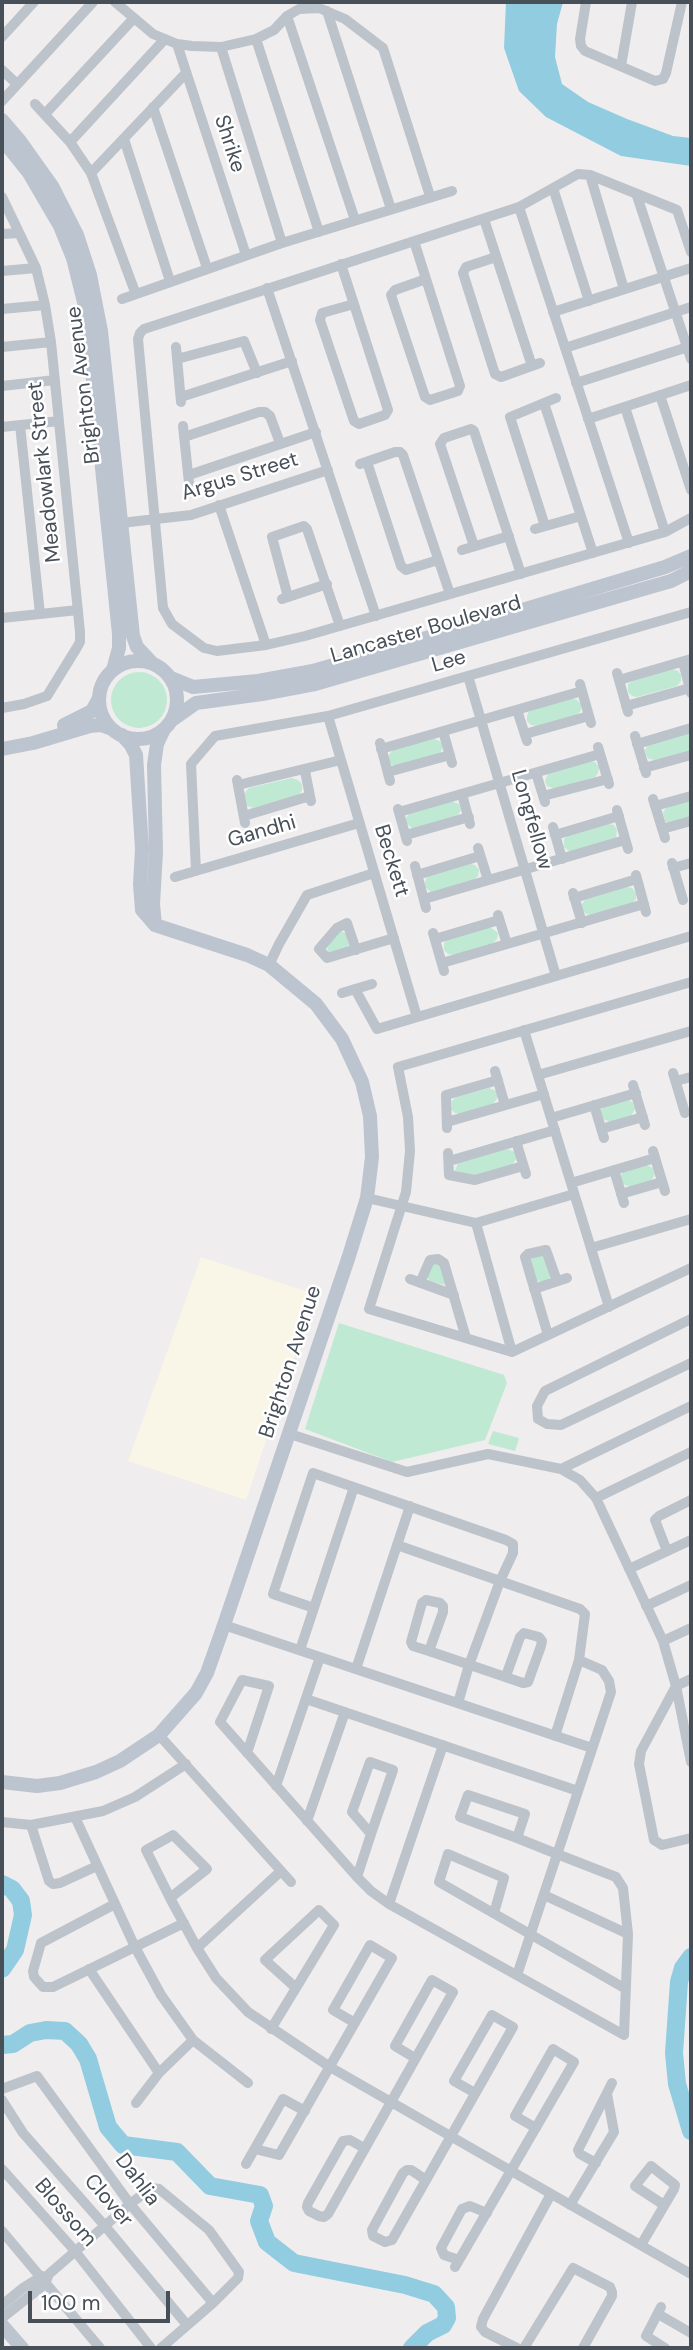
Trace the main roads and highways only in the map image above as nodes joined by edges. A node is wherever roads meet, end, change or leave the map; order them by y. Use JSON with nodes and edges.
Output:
{"nodes":[{"id":1,"x":2,"y":120,"type":"edge"},
{"id":2,"x":2,"y":139,"type":"edge"},
{"id":3,"x":691,"y":556,"type":"edge"},
{"id":4,"x":691,"y":572,"type":"edge"},
{"id":5,"x":152,"y":663,"type":"junction"},
{"id":6,"x":113,"y":670,"type":"junction"},
{"id":7,"x":171,"y":678,"type":"junction"},
{"id":8,"x":99,"y":696,"type":"junction"},
{"id":9,"x":168,"y":724,"type":"junction"},
{"id":10,"x":117,"y":732,"type":"junction"},
{"id":11,"x":2,"y":740,"type":"edge"},
{"id":12,"x":2,"y":750,"type":"edge"},
{"id":13,"x":155,"y":925,"type":"junction"},
{"id":14,"x":2,"y":1782,"type":"edge"},
{"id":15,"x":2,"y":2325,"type":"edge"},
{"id":16,"x":22,"y":2348,"type":"edge"}],
"edges":[{"from":1,"to":5,"type":"main road","name":"Brighton Avenue"},
{"from":2,"to":6,"type":"main road","name":"Brighton Avenue"},
{"from":3,"to":7,"type":"main road","name":"Lancaster Boulevard"},
{"from":4,"to":9,"type":"main road","name":"Lancaster Boulevard"},
{"from":5,"to":6,"type":"main road"},
{"from":5,"to":7,"type":"main road"},
{"from":6,"to":8,"type":"main road"},
{"from":7,"to":9,"type":"main road"},
{"from":8,"to":10,"type":"main road"},
{"from":8,"to":11,"type":"main road"},
{"from":9,"to":10,"type":"main road"},
{"from":9,"to":13,"type":"main road"},
{"from":10,"to":12,"type":"main road"},
{"from":10,"to":13,"type":"main road"},
{"from":13,"to":14,"type":"main road","name":"Brighton Avenue"},
{"from":15,"to":16,"type":"main road"}]}
